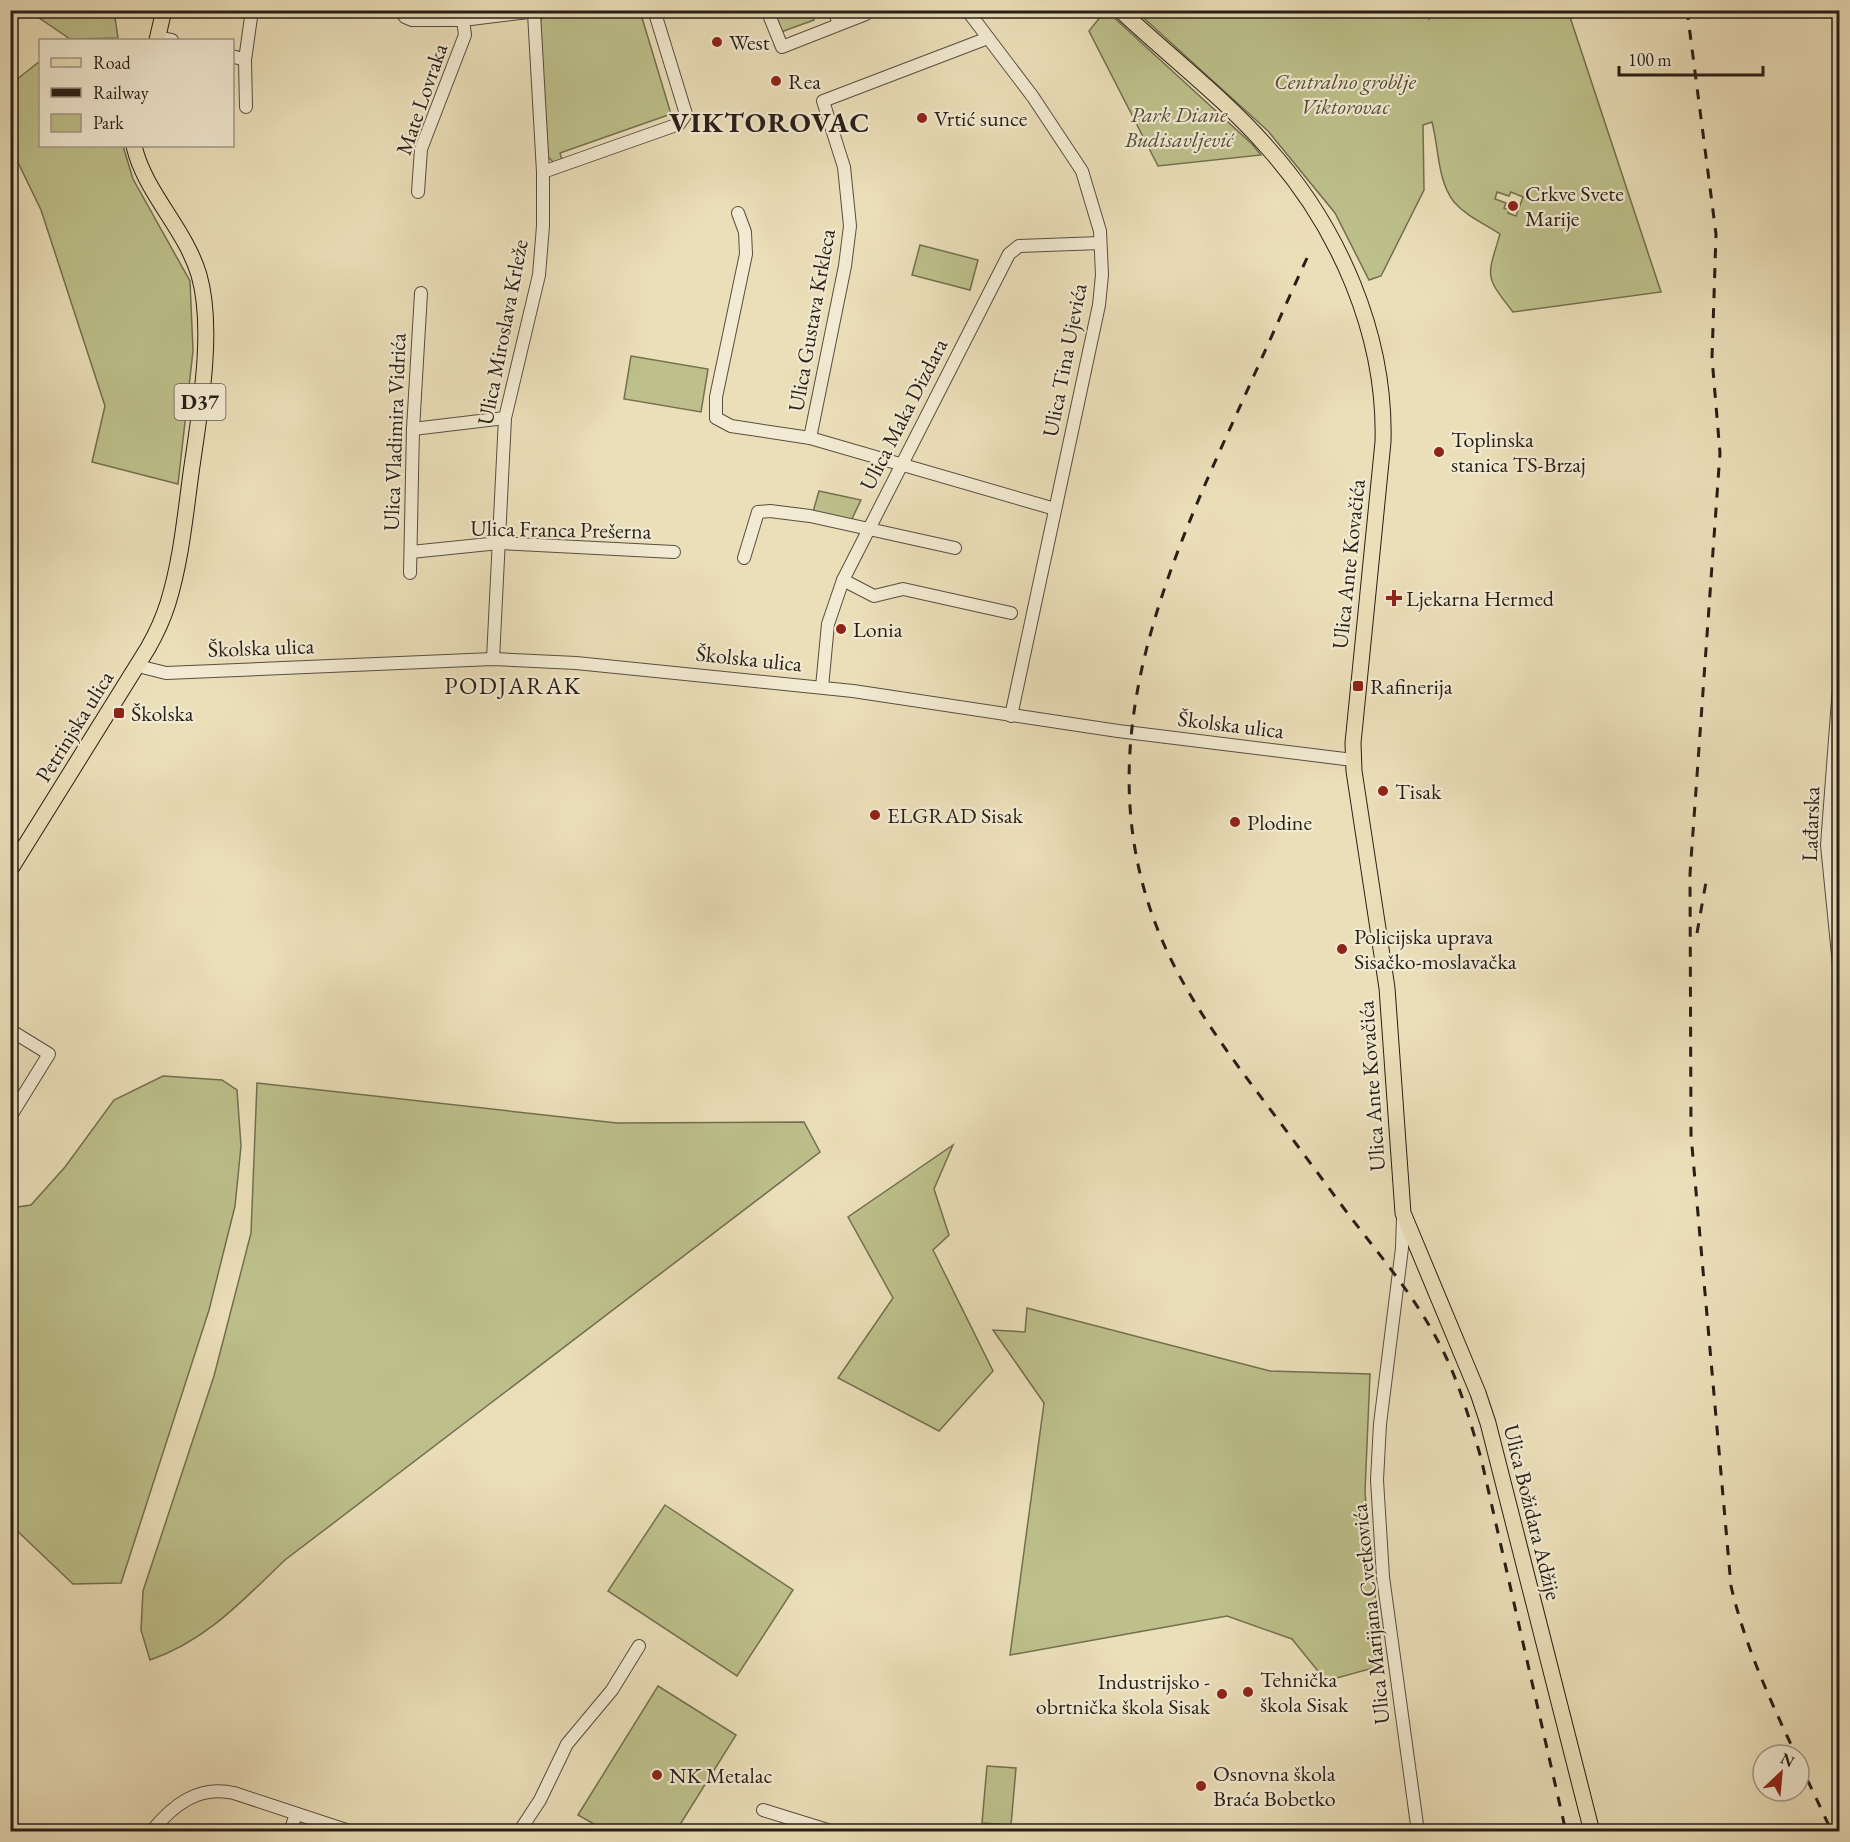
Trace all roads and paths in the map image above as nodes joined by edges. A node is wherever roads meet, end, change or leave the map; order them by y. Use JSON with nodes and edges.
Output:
{"nodes":[{"id":1,"x":164,"y":10,"type":"edge"},
{"id":2,"x":252,"y":10,"type":"edge"},
{"id":3,"x":401,"y":10,"type":"edge"},
{"id":4,"x":654,"y":10,"type":"edge"},
{"id":5,"x":767,"y":10,"type":"edge"},
{"id":6,"x":834,"y":10,"type":"edge"},
{"id":7,"x":967,"y":10,"type":"edge"},
{"id":8,"x":1120,"y":10,"type":"edge"},
{"id":9,"x":539,"y":12,"type":"edge"},
{"id":10,"x":866,"y":14,"type":"dead end"},
{"id":11,"x":463,"y":20,"type":"junction"},
{"id":12,"x":839,"y":24,"type":"junction"},
{"id":13,"x":988,"y":38,"type":"junction"},
{"id":14,"x":162,"y":39,"type":"edge"},
{"id":15,"x":239,"y":58,"type":"edge"},
{"id":16,"x":246,"y":107,"type":"dead end"},
{"id":17,"x":134,"y":147,"type":"edge"},
{"id":18,"x":543,"y":172,"type":"junction"},
{"id":19,"x":418,"y":192,"type":"dead end"},
{"id":20,"x":738,"y":213,"type":"dead end"},
{"id":21,"x":1100,"y":243,"type":"junction"},
{"id":22,"x":421,"y":293,"type":"dead end"},
{"id":23,"x":505,"y":418,"type":"junction"},
{"id":24,"x":413,"y":429,"type":"junction"},
{"id":25,"x":810,"y":438,"type":"junction"},
{"id":26,"x":901,"y":464,"type":"junction"},
{"id":27,"x":1055,"y":509,"type":"junction"},
{"id":28,"x":868,"y":529,"type":"junction"},
{"id":29,"x":499,"y":543,"type":"junction"},
{"id":30,"x":954,"y":548,"type":"dead end"},
{"id":31,"x":411,"y":552,"type":"junction"},
{"id":32,"x":674,"y":552,"type":"dead end"},
{"id":33,"x":744,"y":558,"type":"dead end"},
{"id":34,"x":410,"y":573,"type":"dead end"},
{"id":35,"x":843,"y":580,"type":"junction"},
{"id":36,"x":1011,"y":613,"type":"dead end"},
{"id":37,"x":493,"y":658,"type":"junction"},
{"id":38,"x":138,"y":666,"type":"junction"},
{"id":39,"x":1839,"y":674,"type":"edge"},
{"id":40,"x":822,"y":687,"type":"junction"},
{"id":41,"x":1011,"y":716,"type":"junction"},
{"id":42,"x":1353,"y":760,"type":"junction"},
{"id":43,"x":10,"y":870,"type":"edge"},
{"id":44,"x":1839,"y":975,"type":"edge"},
{"id":45,"x":10,"y":1030,"type":"edge"},
{"id":46,"x":10,"y":1117,"type":"edge"},
{"id":47,"x":1403,"y":1213,"type":"junction"},
{"id":48,"x":639,"y":1646,"type":"dead end"},
{"id":49,"x":763,"y":1810,"type":"dead end"},
{"id":50,"x":296,"y":1814,"type":"junction"},
{"id":51,"x":151,"y":1832,"type":"edge"},
{"id":52,"x":290,"y":1832,"type":"edge"},
{"id":53,"x":352,"y":1832,"type":"edge"},
{"id":54,"x":519,"y":1832,"type":"edge"},
{"id":55,"x":834,"y":1832,"type":"edge"},
{"id":56,"x":1418,"y":1832,"type":"edge"},
{"id":57,"x":1592,"y":1832,"type":"edge"}],
"edges":[{"from":1,"to":14,"type":"main road"},
{"from":2,"to":15,"type":"street"},
{"from":3,"to":11,"type":"street"},
{"from":4,"to":18,"type":"street"},
{"from":5,"to":12,"type":"street"},
{"from":6,"to":12,"type":"street"},
{"from":7,"to":13,"type":"street","name":"Ulica Tina Ujevića"},
{"from":8,"to":42,"type":"main road","name":"Ulica Ante Kovačića"},
{"from":9,"to":11,"type":"street"},
{"from":9,"to":18,"type":"street","name":"Ulica Miroslava Krleže"},
{"from":10,"to":12,"type":"street"},
{"from":11,"to":19,"type":"street","name":"Mate Lovraka"},
{"from":13,"to":21,"type":"street","name":"Ulica Tina Ujevića"},
{"from":13,"to":25,"type":"street","name":"Ulica Gustava Krkleca"},
{"from":15,"to":16,"type":"street"},
{"from":17,"to":38,"type":"main road","number":"D37"},
{"from":18,"to":23,"type":"street","name":"Ulica Miroslava Krleže"},
{"from":20,"to":25,"type":"street"},
{"from":21,"to":26,"type":"street","name":"Ulica Maka Dizdara"},
{"from":21,"to":27,"type":"street","name":"Ulica Tina Ujevića"},
{"from":22,"to":24,"type":"street","name":"Ulica Vladimira Vidrića"},
{"from":23,"to":24,"type":"street"},
{"from":23,"to":29,"type":"street","name":"Ulica Miroslava Krleže"},
{"from":24,"to":31,"type":"street","name":"Ulica Vladimira Vidrića"},
{"from":25,"to":26,"type":"street"},
{"from":26,"to":27,"type":"street"},
{"from":26,"to":28,"type":"street","name":"Ulica Maka Dizdara"},
{"from":27,"to":41,"type":"street","name":"Ulica Tina Ujevića"},
{"from":28,"to":30,"type":"street"},
{"from":28,"to":33,"type":"street"},
{"from":28,"to":35,"type":"street","name":"Ulica Maka Dizdara"},
{"from":29,"to":31,"type":"street","name":"Ulica Franca Prešerna"},
{"from":29,"to":32,"type":"street","name":"Ulica Franca Prešerna"},
{"from":29,"to":37,"type":"street","name":"Ulica Miroslava Krleže"},
{"from":31,"to":34,"type":"street","name":"Ulica Vladimira Vidrića"},
{"from":35,"to":36,"type":"street"},
{"from":35,"to":40,"type":"street","name":"Ulica Maka Dizdara"},
{"from":37,"to":38,"type":"street","name":"Školska ulica"},
{"from":37,"to":40,"type":"street","name":"Školska ulica"},
{"from":38,"to":43,"type":"main road","name":"Petrinjska ulica","number":"D37"},
{"from":39,"to":44,"type":"street","name":"Lađarska"},
{"from":40,"to":41,"type":"street","name":"Školska ulica"},
{"from":41,"to":42,"type":"street","name":"Školska ulica"},
{"from":42,"to":47,"type":"main road","name":"Ulica Ante Kovačića"},
{"from":45,"to":46,"type":"street"},
{"from":47,"to":56,"type":"street","name":"Ulica Marijana Cvetkovića"},
{"from":47,"to":57,"type":"main road","name":"Ulica Božidara Adžije"},
{"from":48,"to":54,"type":"street"},
{"from":49,"to":55,"type":"street"},
{"from":50,"to":51,"type":"street"},
{"from":50,"to":52,"type":"street"},
{"from":50,"to":53,"type":"street"}]}
